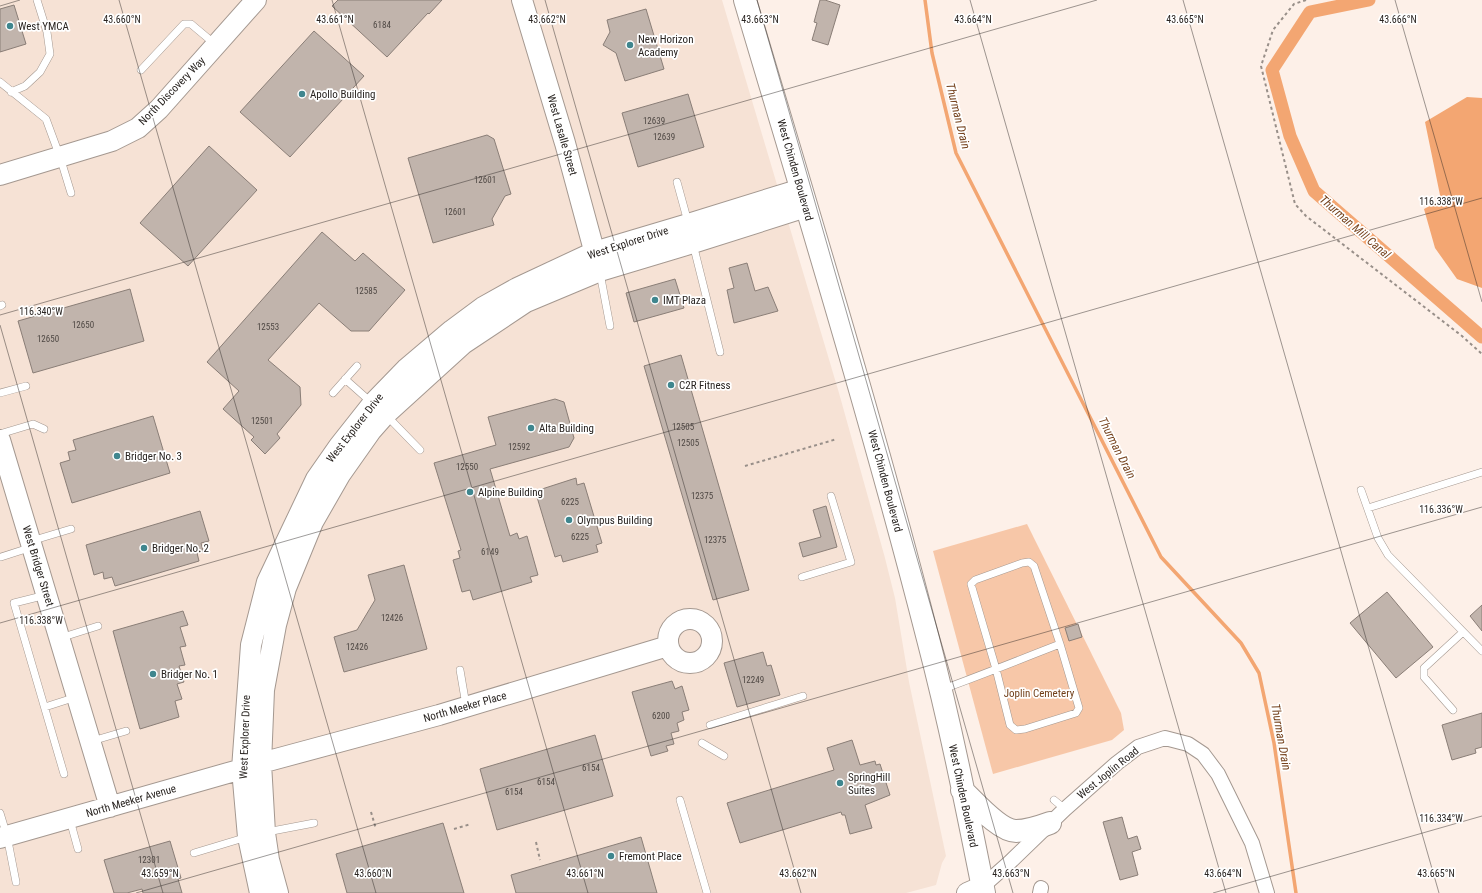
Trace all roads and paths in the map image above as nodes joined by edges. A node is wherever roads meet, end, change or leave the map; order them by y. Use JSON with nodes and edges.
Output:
{"nodes":[{"id":1,"x":37,"y":0,"type":"edge"},
{"id":2,"x":256,"y":0,"type":"edge"},
{"id":3,"x":522,"y":0,"type":"edge"},
{"id":4,"x":745,"y":0,"type":"edge"},
{"id":5,"x":1306,"y":0,"type":"edge"},
{"id":6,"x":216,"y":45,"type":"junction"},
{"id":7,"x":141,"y":70,"type":"dead end"},
{"id":8,"x":0,"y":82,"type":"edge"},
{"id":9,"x":11,"y":92,"type":"junction"},
{"id":10,"x":60,"y":157,"type":"junction"},
{"id":11,"x":0,"y":174,"type":"edge"},
{"id":12,"x":677,"y":182,"type":"dead end"},
{"id":13,"x":71,"y":193,"type":"dead end"},
{"id":14,"x":803,"y":198,"type":"junction"},
{"id":15,"x":691,"y":234,"type":"junction"},
{"id":16,"x":594,"y":252,"type":"junction"},
{"id":17,"x":600,"y":271,"type":"junction"},
{"id":18,"x":610,"y":326,"type":"dead end"},
{"id":19,"x":720,"y":352,"type":"dead end"},
{"id":20,"x":1482,"y":354,"type":"edge"},
{"id":21,"x":357,"y":366,"type":"dead end"},
{"id":22,"x":345,"y":380,"type":"junction"},
{"id":23,"x":26,"y":386,"type":"dead end"},
{"id":24,"x":333,"y":393,"type":"dead end"},
{"id":25,"x":0,"y":394,"type":"edge"},
{"id":26,"x":379,"y":409,"type":"junction"},
{"id":27,"x":44,"y":430,"type":"dead end"},
{"id":28,"x":0,"y":434,"type":"edge"},
{"id":29,"x":837,"y":439,"type":"dead end"},
{"id":30,"x":0,"y":440,"type":"edge"},
{"id":31,"x":420,"y":450,"type":"dead end"},
{"id":32,"x":745,"y":466,"type":"dead end"},
{"id":33,"x":1482,"y":472,"type":"edge"},
{"id":34,"x":1361,"y":490,"type":"dead end"},
{"id":35,"x":831,"y":496,"type":"dead end"},
{"id":36,"x":1368,"y":508,"type":"junction"},
{"id":37,"x":71,"y":529,"type":"dead end"},
{"id":38,"x":31,"y":544,"type":"junction"},
{"id":39,"x":1,"y":556,"type":"edge"},
{"id":40,"x":802,"y":577,"type":"dead end"},
{"id":41,"x":46,"y":595,"type":"junction"},
{"id":42,"x":98,"y":626,"type":"dead end"},
{"id":43,"x":1463,"y":632,"type":"junction"},
{"id":44,"x":59,"y":638,"type":"junction"},
{"id":45,"x":1060,"y":644,"type":"junction"},
{"id":46,"x":668,"y":646,"type":"dead end"},
{"id":47,"x":1482,"y":652,"type":"edge"},
{"id":48,"x":996,"y":669,"type":"junction"},
{"id":49,"x":460,"y":670,"type":"dead end"},
{"id":50,"x":941,"y":690,"type":"junction"},
{"id":51,"x":803,"y":696,"type":"dead end"},
{"id":52,"x":77,"y":697,"type":"junction"},
{"id":53,"x":467,"y":706,"type":"junction"},
{"id":54,"x":45,"y":707,"type":"junction"},
{"id":55,"x":1453,"y":710,"type":"dead end"},
{"id":56,"x":710,"y":725,"type":"dead end"},
{"id":57,"x":126,"y":731,"type":"dead end"},
{"id":58,"x":90,"y":742,"type":"junction"},
{"id":59,"x":702,"y":743,"type":"dead end"},
{"id":60,"x":724,"y":756,"type":"dead end"},
{"id":61,"x":261,"y":763,"type":"junction"},
{"id":62,"x":242,"y":769,"type":"junction"},
{"id":63,"x":64,"y":774,"type":"dead end"},
{"id":64,"x":962,"y":790,"type":"junction"},
{"id":65,"x":680,"y":800,"type":"dead end"},
{"id":66,"x":1054,"y":800,"type":"dead end"},
{"id":67,"x":110,"y":807,"type":"junction"},
{"id":68,"x":371,"y":812,"type":"dead end"},
{"id":69,"x":0,"y":813,"type":"edge"},
{"id":70,"x":1057,"y":816,"type":"junction"},
{"id":71,"x":69,"y":818,"type":"junction"},
{"id":72,"x":314,"y":823,"type":"dead end"},
{"id":73,"x":471,"y":824,"type":"dead end"},
{"id":74,"x":376,"y":829,"type":"dead end"},
{"id":75,"x":454,"y":829,"type":"dead end"},
{"id":76,"x":256,"y":835,"type":"junction"},
{"id":77,"x":4,"y":837,"type":"edge"},
{"id":78,"x":536,"y":842,"type":"dead end"},
{"id":79,"x":78,"y":849,"type":"dead end"},
{"id":80,"x":194,"y":853,"type":"dead end"},
{"id":81,"x":540,"y":860,"type":"dead end"},
{"id":82,"x":16,"y":882,"type":"dead end"},
{"id":83,"x":978,"y":891,"type":"edge"},
{"id":84,"x":260,"y":893,"type":"edge"},
{"id":85,"x":278,"y":893,"type":"edge"},
{"id":86,"x":707,"y":893,"type":"edge"},
{"id":87,"x":1267,"y":893,"type":"edge"}],
"edges":[{"from":1,"to":9,"type":"lane"},
{"from":2,"to":6,"type":"street","name":"North Discovery Way"},
{"from":3,"to":16,"type":"street","name":"West Lasalle Street"},
{"from":4,"to":14,"type":"main road","name":"West Chinden Boulevard"},
{"from":5,"to":20,"type":"path"},
{"from":6,"to":7,"type":"lane"},
{"from":6,"to":10,"type":"street","name":"North Discovery Way"},
{"from":8,"to":9,"type":"lane"},
{"from":9,"to":10,"type":"lane"},
{"from":10,"to":11,"type":"street","name":"North Discovery Way"},
{"from":10,"to":13,"type":"lane"},
{"from":12,"to":15,"type":"lane"},
{"from":14,"to":15,"type":"street","name":"West Explorer Drive"},
{"from":14,"to":50,"type":"main road","name":"West Chinden Boulevard"},
{"from":15,"to":16,"type":"street","name":"West Explorer Drive"},
{"from":15,"to":17,"type":"street","name":"West Explorer Drive"},
{"from":15,"to":19,"type":"lane"},
{"from":16,"to":17,"type":"street","name":"West Lasalle Street"},
{"from":16,"to":26,"type":"street","name":"West Explorer Drive"},
{"from":17,"to":18,"type":"lane"},
{"from":17,"to":26,"type":"street","name":"West Explorer Drive"},
{"from":21,"to":22,"type":"lane"},
{"from":22,"to":24,"type":"lane"},
{"from":22,"to":26,"type":"lane"},
{"from":23,"to":25,"type":"lane"},
{"from":26,"to":31,"type":"lane"},
{"from":26,"to":61,"type":"street","name":"West Explorer Drive"},
{"from":26,"to":62,"type":"street","name":"West Explorer Drive"},
{"from":27,"to":28,"type":"lane"},
{"from":29,"to":32,"type":"path"},
{"from":30,"to":38,"type":"street","name":"West Bridger Street"},
{"from":33,"to":36,"type":"lane"},
{"from":34,"to":36,"type":"lane"},
{"from":35,"to":40,"type":"lane"},
{"from":36,"to":43,"type":"lane"},
{"from":37,"to":38,"type":"lane"},
{"from":38,"to":39,"type":"lane"},
{"from":38,"to":41,"type":"street","name":"West Bridger Street"},
{"from":41,"to":44,"type":"street","name":"West Bridger Street"},
{"from":41,"to":54,"type":"lane"},
{"from":42,"to":44,"type":"lane"},
{"from":43,"to":47,"type":"lane"},
{"from":43,"to":55,"type":"lane"},
{"from":44,"to":52,"type":"street","name":"West Bridger Street"},
{"from":45,"to":48,"type":"lane"},
{"from":45,"to":48,"type":"lane"},
{"from":45,"to":48,"type":"lane"},
{"from":46,"to":53,"type":"street","name":"North Meeker Place"},
{"from":48,"to":50,"type":"lane"},
{"from":49,"to":53,"type":"lane"},
{"from":50,"to":64,"type":"main road","name":"West Chinden Boulevard"},
{"from":51,"to":56,"type":"lane"},
{"from":52,"to":54,"type":"lane"},
{"from":52,"to":58,"type":"street","name":"West Bridger Street"},
{"from":53,"to":61,"type":"street","name":"North Meeker Place"},
{"from":54,"to":63,"type":"lane"},
{"from":57,"to":58,"type":"lane"},
{"from":58,"to":67,"type":"street","name":"West Bridger Street"},
{"from":59,"to":60,"type":"lane"},
{"from":61,"to":62,"type":"street","name":"North Meeker Avenue"},
{"from":61,"to":76,"type":"street","name":"West Explorer Drive"},
{"from":62,"to":67,"type":"street","name":"North Meeker Avenue"},
{"from":62,"to":76,"type":"street","name":"West Explorer Drive"},
{"from":64,"to":70,"type":"main road"},
{"from":64,"to":83,"type":"main road","name":"West Chinden Boulevard"},
{"from":65,"to":86,"type":"lane"},
{"from":66,"to":70,"type":"lane"},
{"from":67,"to":71,"type":"street","name":"North Meeker Avenue"},
{"from":68,"to":74,"type":"path"},
{"from":69,"to":77,"type":"lane"},
{"from":70,"to":83,"type":"street","name":"West Joplin Road"},
{"from":70,"to":87,"type":"street","name":"West Joplin Road"},
{"from":71,"to":77,"type":"street","name":"North Meeker Avenue"},
{"from":71,"to":79,"type":"lane"},
{"from":72,"to":76,"type":"lane"},
{"from":73,"to":75,"type":"path"},
{"from":76,"to":80,"type":"lane"},
{"from":76,"to":84,"type":"street","name":"West Explorer Drive"},
{"from":76,"to":85,"type":"street","name":"West Explorer Drive"},
{"from":77,"to":82,"type":"lane"},
{"from":78,"to":81,"type":"path"}]}
